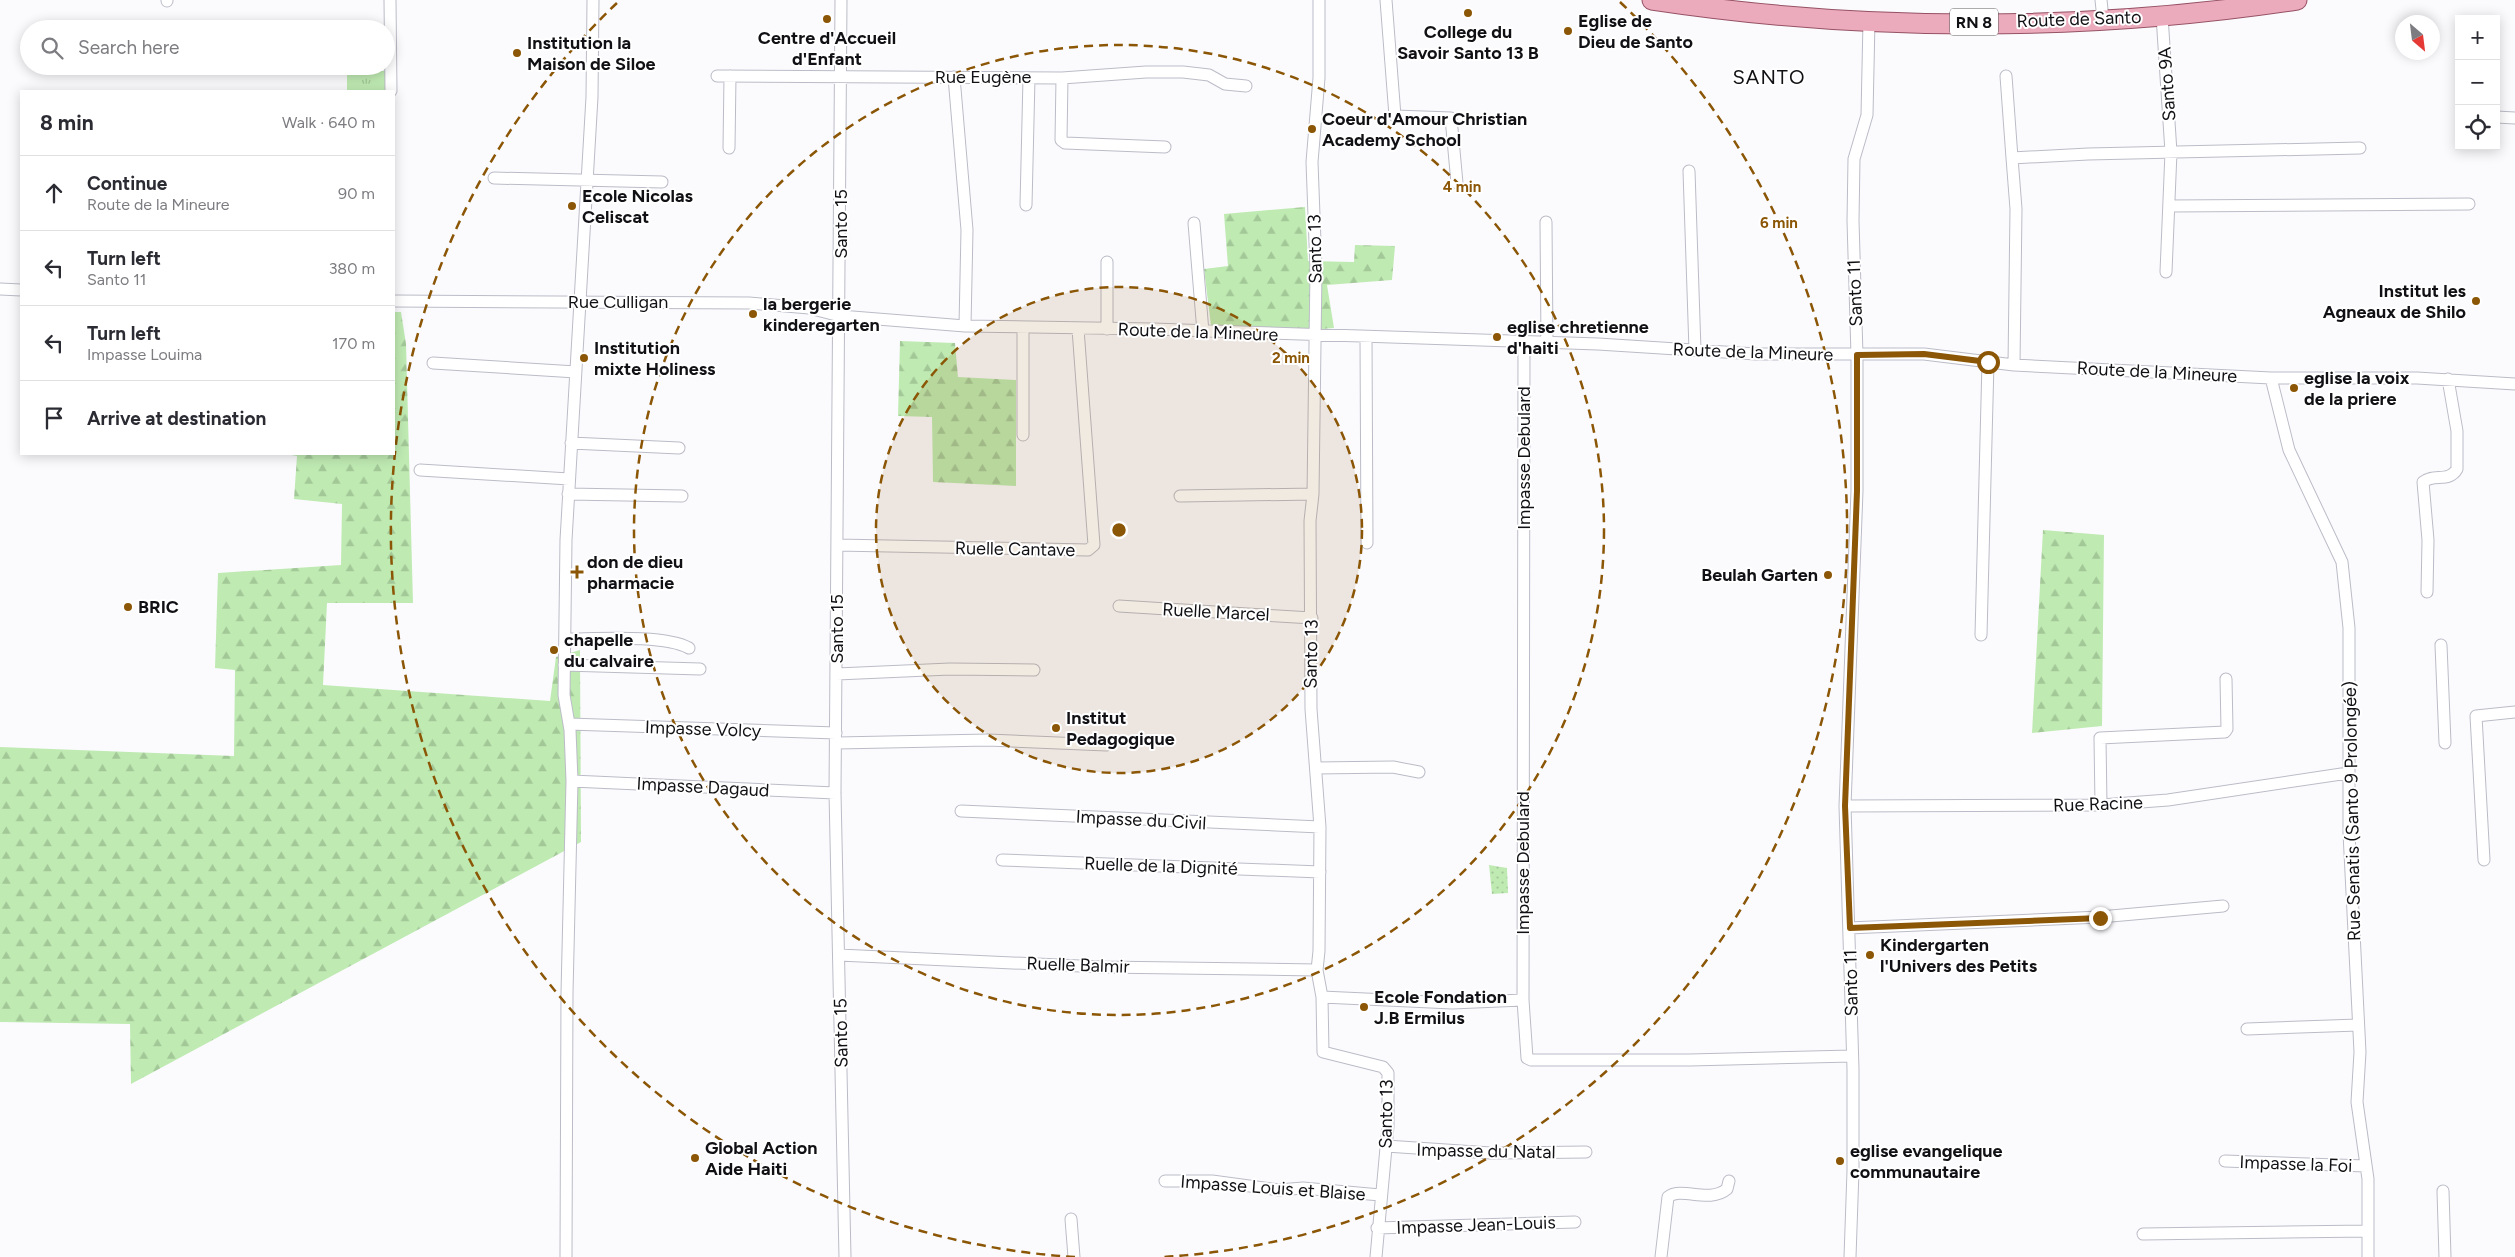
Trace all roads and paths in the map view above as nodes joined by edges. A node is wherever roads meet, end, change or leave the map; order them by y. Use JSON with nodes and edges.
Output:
{"nodes":[{"id":1,"x":390,"y":0,"type":"edge"},
{"id":2,"x":593,"y":0,"type":"edge"},
{"id":3,"x":842,"y":0,"type":"edge"},
{"id":4,"x":1320,"y":0,"type":"edge"},
{"id":5,"x":1386,"y":0,"type":"edge"},
{"id":6,"x":1652,"y":0,"type":"edge"},
{"id":7,"x":2101,"y":0,"type":"edge"},
{"id":8,"x":2297,"y":0,"type":"edge"},
{"id":9,"x":1768,"y":7,"type":"edge"},
{"id":10,"x":2162,"y":16,"type":"junction"},
{"id":11,"x":2103,"y":19,"type":"junction"},
{"id":12,"x":390,"y":20,"type":"edge"},
{"id":13,"x":1869,"y":21,"type":"junction"},
{"id":14,"x":391,"y":75,"type":"edge"},
{"id":15,"x":717,"y":76,"type":"dead end"},
{"id":16,"x":730,"y":76,"type":"junction"},
{"id":17,"x":2006,"y":76,"type":"dead end"},
{"id":18,"x":841,"y":77,"type":"junction"},
{"id":19,"x":954,"y":77,"type":"junction"},
{"id":20,"x":1029,"y":78,"type":"junction"},
{"id":21,"x":1062,"y":78,"type":"junction"},
{"id":22,"x":1246,"y":86,"type":"dead end"},
{"id":23,"x":391,"y":90,"type":"edge"},
{"id":24,"x":2500,"y":117,"type":"edge"},
{"id":25,"x":2515,"y":118,"type":"edge"},
{"id":26,"x":1165,"y":147,"type":"dead end"},
{"id":27,"x":729,"y":148,"type":"dead end"},
{"id":28,"x":2360,"y":148,"type":"dead end"},
{"id":29,"x":2171,"y":152,"type":"junction"},
{"id":30,"x":2012,"y":158,"type":"junction"},
{"id":31,"x":1689,"y":171,"type":"dead end"},
{"id":32,"x":494,"y":178,"type":"dead end"},
{"id":33,"x":587,"y":182,"type":"junction"},
{"id":34,"x":662,"y":182,"type":"dead end"},
{"id":35,"x":1457,"y":183,"type":"dead end"},
{"id":36,"x":2469,"y":204,"type":"dead end"},
{"id":37,"x":1026,"y":205,"type":"dead end"},
{"id":38,"x":2169,"y":206,"type":"junction"},
{"id":39,"x":1546,"y":222,"type":"dead end"},
{"id":40,"x":1194,"y":223,"type":"dead end"},
{"id":41,"x":1107,"y":262,"type":"dead end"},
{"id":42,"x":2166,"y":272,"type":"dead end"},
{"id":43,"x":0,"y":289,"type":"edge"},
{"id":44,"x":20,"y":290,"type":"edge"},
{"id":45,"x":395,"y":301,"type":"edge"},
{"id":46,"x":580,"y":301,"type":"junction"},
{"id":47,"x":840,"y":316,"type":"junction"},
{"id":48,"x":965,"y":326,"type":"junction"},
{"id":49,"x":1023,"y":327,"type":"junction"},
{"id":50,"x":1078,"y":329,"type":"junction"},
{"id":51,"x":1107,"y":329,"type":"junction"},
{"id":52,"x":1203,"y":332,"type":"junction"},
{"id":53,"x":1315,"y":336,"type":"junction"},
{"id":54,"x":1366,"y":338,"type":"junction"},
{"id":55,"x":1524,"y":342,"type":"junction"},
{"id":56,"x":1547,"y":343,"type":"junction"},
{"id":57,"x":1695,"y":350,"type":"junction"},
{"id":58,"x":1857,"y":355,"type":"junction"},
{"id":59,"x":1988,"y":362,"type":"junction"},
{"id":60,"x":433,"y":363,"type":"dead end"},
{"id":61,"x":2014,"y":365,"type":"junction"},
{"id":62,"x":576,"y":372,"type":"junction"},
{"id":63,"x":2271,"y":378,"type":"junction"},
{"id":64,"x":2448,"y":379,"type":"junction"},
{"id":65,"x":2515,"y":384,"type":"edge"},
{"id":66,"x":1024,"y":434,"type":"dead end"},
{"id":67,"x":571,"y":443,"type":"junction"},
{"id":68,"x":678,"y":448,"type":"dead end"},
{"id":69,"x":420,"y":470,"type":"dead end"},
{"id":70,"x":569,"y":479,"type":"junction"},
{"id":71,"x":568,"y":494,"type":"junction"},
{"id":72,"x":1313,"y":494,"type":"junction"},
{"id":73,"x":682,"y":496,"type":"dead end"},
{"id":74,"x":1180,"y":496,"type":"dead end"},
{"id":75,"x":1368,"y":543,"type":"dead end"},
{"id":76,"x":837,"y":545,"type":"junction"},
{"id":77,"x":2427,"y":592,"type":"dead end"},
{"id":78,"x":1119,"y":606,"type":"dead end"},
{"id":79,"x":1312,"y":618,"type":"junction"},
{"id":80,"x":1981,"y":635,"type":"dead end"},
{"id":81,"x":564,"y":639,"type":"junction"},
{"id":82,"x":2441,"y":645,"type":"dead end"},
{"id":83,"x":689,"y":648,"type":"dead end"},
{"id":84,"x":564,"y":665,"type":"junction"},
{"id":85,"x":700,"y":669,"type":"dead end"},
{"id":86,"x":1034,"y":670,"type":"dead end"},
{"id":87,"x":837,"y":674,"type":"junction"},
{"id":88,"x":2226,"y":679,"type":"dead end"},
{"id":89,"x":2515,"y":712,"type":"edge"},
{"id":90,"x":569,"y":724,"type":"junction"},
{"id":91,"x":836,"y":738,"type":"junction"},
{"id":92,"x":2445,"y":743,"type":"dead end"},
{"id":93,"x":1107,"y":745,"type":"dead end"},
{"id":94,"x":1316,"y":768,"type":"junction"},
{"id":95,"x":1419,"y":772,"type":"dead end"},
{"id":96,"x":2348,"y":774,"type":"junction"},
{"id":97,"x":572,"y":781,"type":"junction"},
{"id":98,"x":835,"y":793,"type":"junction"},
{"id":99,"x":1845,"y":806,"type":"junction"},
{"id":100,"x":2100,"y":806,"type":"junction"},
{"id":101,"x":961,"y":811,"type":"dead end"},
{"id":102,"x":1320,"y":828,"type":"junction"},
{"id":103,"x":1002,"y":860,"type":"dead end"},
{"id":104,"x":2484,"y":860,"type":"dead end"},
{"id":105,"x":1320,"y":872,"type":"junction"},
{"id":106,"x":2223,"y":906,"type":"dead end"},
{"id":107,"x":1850,"y":928,"type":"junction"},
{"id":108,"x":839,"y":955,"type":"junction"},
{"id":109,"x":1317,"y":970,"type":"junction"},
{"id":110,"x":1322,"y":997,"type":"junction"},
{"id":111,"x":1523,"y":1000,"type":"junction"},
{"id":112,"x":2358,"y":1025,"type":"junction"},
{"id":113,"x":2247,"y":1029,"type":"dead end"},
{"id":114,"x":1852,"y":1056,"type":"junction"},
{"id":115,"x":1386,"y":1146,"type":"junction"},
{"id":116,"x":1586,"y":1152,"type":"dead end"},
{"id":117,"x":2225,"y":1162,"type":"dead end"},
{"id":118,"x":2366,"y":1166,"type":"junction"},
{"id":119,"x":1165,"y":1181,"type":"dead end"},
{"id":120,"x":1729,"y":1181,"type":"dead end"},
{"id":121,"x":2443,"y":1191,"type":"dead end"},
{"id":122,"x":1380,"y":1195,"type":"junction"},
{"id":123,"x":1071,"y":1218,"type":"dead end"},
{"id":124,"x":1575,"y":1222,"type":"dead end"},
{"id":125,"x":1377,"y":1228,"type":"junction"},
{"id":126,"x":2368,"y":1231,"type":"junction"},
{"id":127,"x":2143,"y":1234,"type":"dead end"},
{"id":128,"x":566,"y":1257,"type":"edge"},
{"id":129,"x":844,"y":1257,"type":"edge"},
{"id":130,"x":1074,"y":1257,"type":"edge"},
{"id":131,"x":1376,"y":1257,"type":"edge"},
{"id":132,"x":1660,"y":1257,"type":"edge"},
{"id":133,"x":1850,"y":1257,"type":"edge"},
{"id":134,"x":2368,"y":1257,"type":"edge"},
{"id":135,"x":2445,"y":1257,"type":"edge"}],
"edges":[{"from":1,"to":12,"type":"street"},
{"from":2,"to":33,"type":"street"},
{"from":3,"to":18,"type":"street","name":"Santo 15"},
{"from":4,"to":53,"type":"street","name":"Santo 13"},
{"from":5,"to":35,"type":"street"},
{"from":6,"to":9,"type":"main road","name":"Route de Santo","number":"RN 8"},
{"from":7,"to":11,"type":"street"},
{"from":8,"to":10,"type":"main road","name":"Route de Santo","number":"RN 8"},
{"from":9,"to":13,"type":"main road","name":"Route de Santo","number":"RN 8"},
{"from":10,"to":11,"type":"main road","name":"Route de Santo","number":"RN 8"},
{"from":10,"to":29,"type":"street","name":"Santo 9A"},
{"from":11,"to":13,"type":"main road","name":"Route de Santo","number":"RN 8"},
{"from":13,"to":58,"type":"street","name":"Santo 11"},
{"from":14,"to":23,"type":"street"},
{"from":15,"to":16,"type":"street","name":"Rue Eugène"},
{"from":16,"to":18,"type":"street","name":"Rue Eugène"},
{"from":16,"to":27,"type":"street"},
{"from":17,"to":30,"type":"street"},
{"from":18,"to":19,"type":"street","name":"Rue Eugène"},
{"from":18,"to":47,"type":"street","name":"Santo 15"},
{"from":19,"to":20,"type":"street","name":"Rue Eugène"},
{"from":19,"to":48,"type":"street"},
{"from":20,"to":21,"type":"street","name":"Rue Eugène"},
{"from":20,"to":37,"type":"street"},
{"from":21,"to":22,"type":"street","name":"Rue Eugène"},
{"from":21,"to":26,"type":"street"},
{"from":24,"to":25,"type":"street"},
{"from":28,"to":29,"type":"street"},
{"from":29,"to":30,"type":"street"},
{"from":29,"to":38,"type":"street","name":"Santo 9A"},
{"from":30,"to":61,"type":"street"},
{"from":31,"to":57,"type":"street"},
{"from":32,"to":33,"type":"street"},
{"from":33,"to":34,"type":"street"},
{"from":33,"to":46,"type":"street"},
{"from":36,"to":38,"type":"street"},
{"from":38,"to":42,"type":"street","name":"Santo 9A"},
{"from":39,"to":56,"type":"street"},
{"from":40,"to":52,"type":"street"},
{"from":41,"to":51,"type":"street"},
{"from":43,"to":44,"type":"street"},
{"from":45,"to":46,"type":"street","name":"Rue Culligan"},
{"from":46,"to":47,"type":"street","name":"Rue Culligan"},
{"from":46,"to":62,"type":"street"},
{"from":47,"to":48,"type":"street","name":"Route de la Mineure"},
{"from":47,"to":76,"type":"street","name":"Santo 15"},
{"from":48,"to":49,"type":"street","name":"Route de la Mineure"},
{"from":49,"to":50,"type":"street","name":"Route de la Mineure"},
{"from":49,"to":66,"type":"street"},
{"from":50,"to":51,"type":"street","name":"Route de la Mineure"},
{"from":50,"to":76,"type":"street","name":"Ruelle Cantave"},
{"from":51,"to":52,"type":"street","name":"Route de la Mineure"},
{"from":52,"to":53,"type":"street","name":"Route de la Mineure"},
{"from":53,"to":54,"type":"street","name":"Route de la Mineure"},
{"from":53,"to":72,"type":"street","name":"Santo 13"},
{"from":54,"to":55,"type":"street","name":"Route de la Mineure"},
{"from":54,"to":75,"type":"street"},
{"from":55,"to":56,"type":"street","name":"Route de la Mineure"},
{"from":55,"to":111,"type":"street","name":"Impasse Debulard"},
{"from":56,"to":57,"type":"street","name":"Route de la Mineure"},
{"from":57,"to":58,"type":"street","name":"Route de la Mineure"},
{"from":58,"to":59,"type":"street","name":"Route de la Mineure"},
{"from":58,"to":99,"type":"street","name":"Santo 11"},
{"from":59,"to":61,"type":"street","name":"Route de la Mineure"},
{"from":59,"to":80,"type":"street"},
{"from":60,"to":62,"type":"street"},
{"from":61,"to":63,"type":"street","name":"Route de la Mineure"},
{"from":62,"to":67,"type":"street"},
{"from":63,"to":64,"type":"street","name":"Route de la Mineure"},
{"from":63,"to":96,"type":"street","name":"Rue Senatis (Santo 9 Prolongée)"},
{"from":64,"to":65,"type":"street","name":"Route de la Mineure"},
{"from":64,"to":77,"type":"street"},
{"from":67,"to":68,"type":"street"},
{"from":67,"to":70,"type":"street"},
{"from":69,"to":70,"type":"street"},
{"from":70,"to":71,"type":"street"},
{"from":71,"to":73,"type":"street"},
{"from":71,"to":81,"type":"street"},
{"from":72,"to":74,"type":"street"},
{"from":72,"to":79,"type":"street","name":"Santo 13"},
{"from":76,"to":87,"type":"street","name":"Santo 15"},
{"from":78,"to":79,"type":"street","name":"Ruelle Marcel"},
{"from":79,"to":94,"type":"street","name":"Santo 13"},
{"from":81,"to":83,"type":"street"},
{"from":81,"to":84,"type":"street"},
{"from":82,"to":92,"type":"street"},
{"from":84,"to":85,"type":"street"},
{"from":84,"to":90,"type":"street"},
{"from":86,"to":87,"type":"street"},
{"from":87,"to":91,"type":"street","name":"Santo 15"},
{"from":88,"to":100,"type":"street"},
{"from":89,"to":104,"type":"street"},
{"from":90,"to":91,"type":"street","name":"Impasse Volcy"},
{"from":90,"to":97,"type":"street"},
{"from":91,"to":93,"type":"street","name":"Impasse Volcy"},
{"from":91,"to":98,"type":"street","name":"Santo 15"},
{"from":94,"to":95,"type":"street"},
{"from":94,"to":102,"type":"street","name":"Santo 13"},
{"from":96,"to":100,"type":"street","name":"Rue Racine"},
{"from":96,"to":112,"type":"street","name":"Rue Senatis (Santo 9 Prolongée)"},
{"from":97,"to":98,"type":"street","name":"Impasse Dagaud"},
{"from":97,"to":128,"type":"street"},
{"from":98,"to":108,"type":"street","name":"Santo 15"},
{"from":99,"to":100,"type":"street","name":"Rue Racine"},
{"from":99,"to":107,"type":"street","name":"Santo 11"},
{"from":101,"to":102,"type":"street","name":"Impasse du Civil"},
{"from":102,"to":105,"type":"street","name":"Santo 13"},
{"from":103,"to":105,"type":"street","name":"Ruelle de la Dignité"},
{"from":105,"to":109,"type":"street","name":"Santo 13"},
{"from":106,"to":107,"type":"street"},
{"from":107,"to":114,"type":"street","name":"Santo 11"},
{"from":108,"to":109,"type":"street","name":"Ruelle Balmir"},
{"from":108,"to":129,"type":"street","name":"Santo 15"},
{"from":109,"to":110,"type":"street","name":"Santo 13"},
{"from":110,"to":111,"type":"street"},
{"from":110,"to":115,"type":"street","name":"Santo 13"},
{"from":111,"to":114,"type":"street","name":"Impasse Debulard"},
{"from":112,"to":113,"type":"street"},
{"from":112,"to":118,"type":"street","name":"Rue Senatis (Santo 9 Prolongée)"},
{"from":114,"to":133,"type":"street","name":"Santo 11"},
{"from":115,"to":116,"type":"street","name":"Impasse du Natal"},
{"from":115,"to":122,"type":"street","name":"Santo 13"},
{"from":117,"to":118,"type":"street","name":"Impasse la Foi"},
{"from":118,"to":126,"type":"street","name":"Rue Senatis (Santo 9 Prolongée)"},
{"from":119,"to":122,"type":"street","name":"Impasse Louis et Blaise"},
{"from":120,"to":132,"type":"street"},
{"from":121,"to":135,"type":"street"},
{"from":122,"to":125,"type":"street","name":"Santo 13"},
{"from":123,"to":130,"type":"street"},
{"from":124,"to":125,"type":"street","name":"Impasse Jean-Louis"},
{"from":125,"to":131,"type":"street","name":"Santo 13"},
{"from":126,"to":127,"type":"street"},
{"from":126,"to":134,"type":"street","name":"Rue Senatis (Santo 9 Prolongée)"}]}
